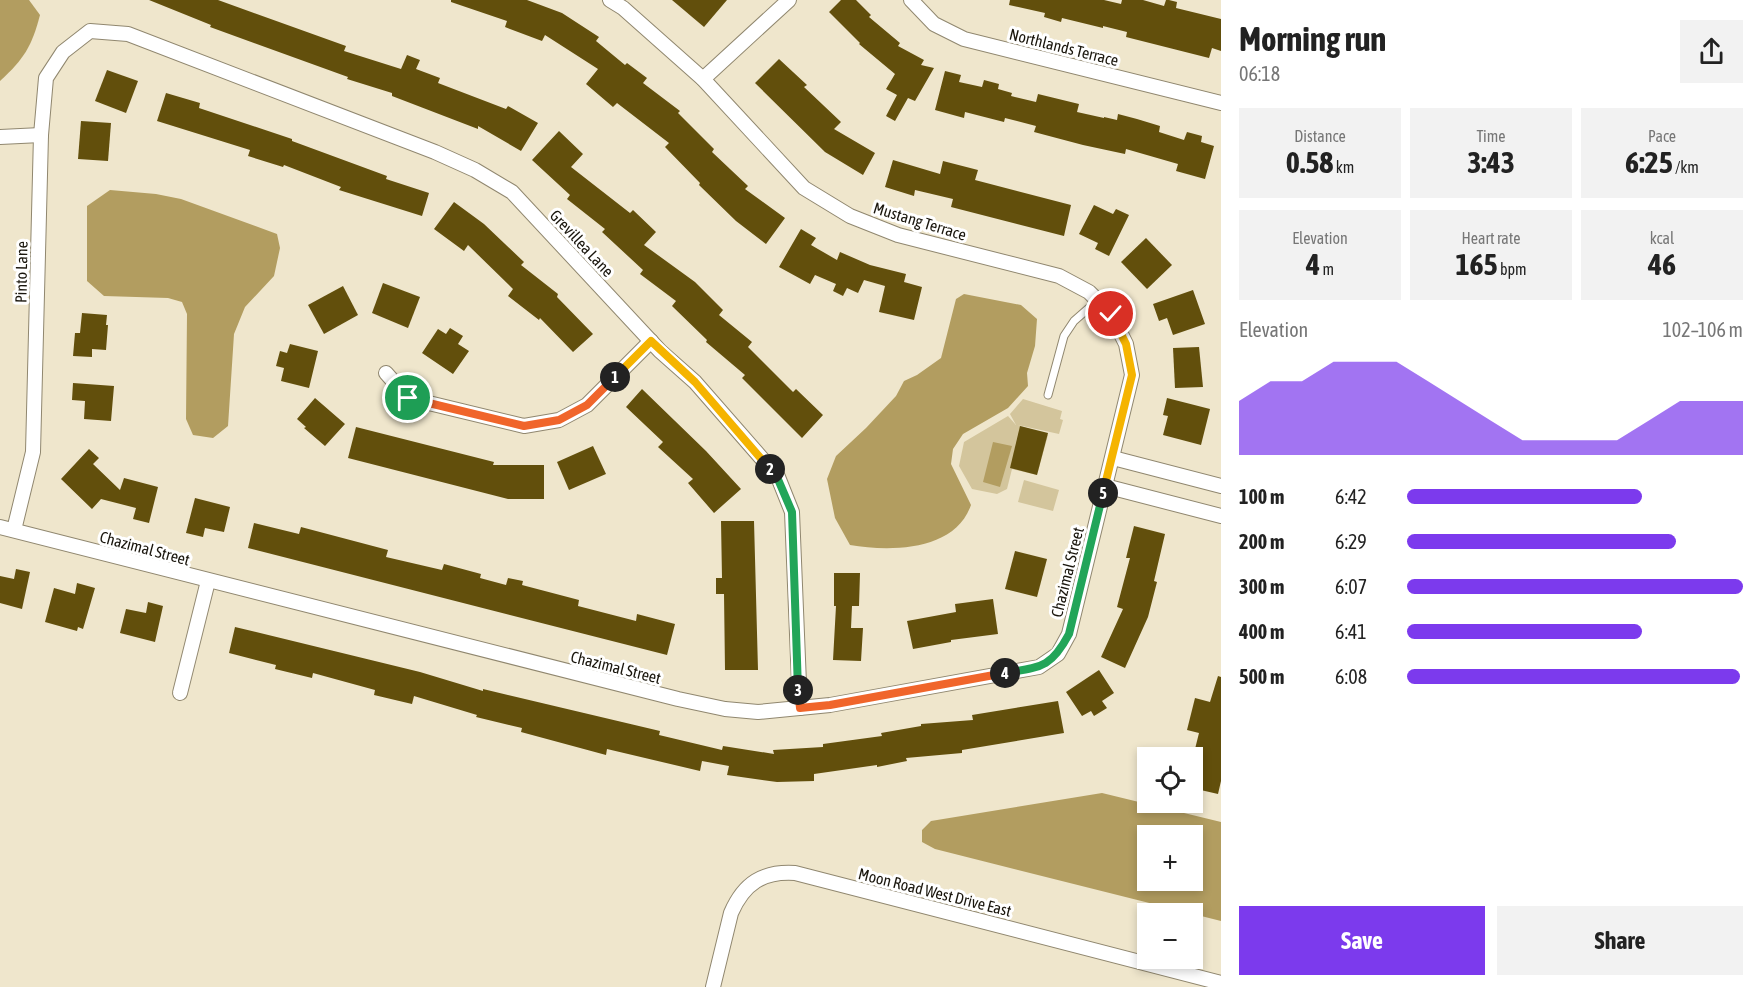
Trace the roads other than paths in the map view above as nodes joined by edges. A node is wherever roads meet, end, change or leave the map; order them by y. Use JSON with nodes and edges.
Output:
{"nodes":[{"id":1,"x":610,"y":0,"type":"edge"},
{"id":2,"x":789,"y":0,"type":"edge"},
{"id":3,"x":911,"y":0,"type":"edge"},
{"id":4,"x":90,"y":32,"type":"joint"},
{"id":5,"x":703,"y":79,"type":"junction"},
{"id":6,"x":1221,"y":103,"type":"edge"},
{"id":7,"x":40,"y":135,"type":"junction"},
{"id":8,"x":0,"y":137,"type":"edge"},
{"id":9,"x":1098,"y":300,"type":"junction"},
{"id":10,"x":651,"y":341,"type":"junction"},
{"id":11,"x":386,"y":374,"type":"dead end"},
{"id":12,"x":1048,"y":395,"type":"dead end"},
{"id":13,"x":1113,"y":458,"type":"junction"},
{"id":14,"x":1105,"y":486,"type":"junction"},
{"id":15,"x":1221,"y":486,"type":"edge"},
{"id":16,"x":1221,"y":516,"type":"edge"},
{"id":17,"x":7,"y":529,"type":"edge"},
{"id":18,"x":208,"y":581,"type":"junction"},
{"id":19,"x":180,"y":693,"type":"dead end"},
{"id":20,"x":800,"y":708,"type":"junction"},
{"id":21,"x":1221,"y":983,"type":"edge"},
{"id":22,"x":713,"y":987,"type":"edge"}],
"edges":[{"from":1,"to":5,"type":"street","name":"Mustang Terrace"},
{"from":2,"to":5,"type":"street"},
{"from":3,"to":6,"type":"street","name":"Northlands Terrace"},
{"from":4,"to":7,"type":"street","name":"Pinto Lane"},
{"from":4,"to":10,"type":"street","name":"Grevillea Lane"},
{"from":5,"to":9,"type":"street","name":"Mustang Terrace"},
{"from":7,"to":8,"type":"street"},
{"from":7,"to":17,"type":"street","name":"Pinto Lane"},
{"from":9,"to":12,"type":"lane"},
{"from":9,"to":13,"type":"street","name":"Mustang Terrace"},
{"from":10,"to":11,"type":"street"},
{"from":10,"to":20,"type":"street","name":"Grevillea Lane"},
{"from":13,"to":14,"type":"street","name":"Mustang Terrace"},
{"from":13,"to":15,"type":"street"},
{"from":14,"to":16,"type":"street"},
{"from":14,"to":20,"type":"street","name":"Chazimal Street"},
{"from":17,"to":18,"type":"street","name":"Chazimal Street"},
{"from":18,"to":19,"type":"street"},
{"from":18,"to":20,"type":"street","name":"Chazimal Street"},
{"from":21,"to":22,"type":"street","name":"Moon Road West Drive East"}]}
